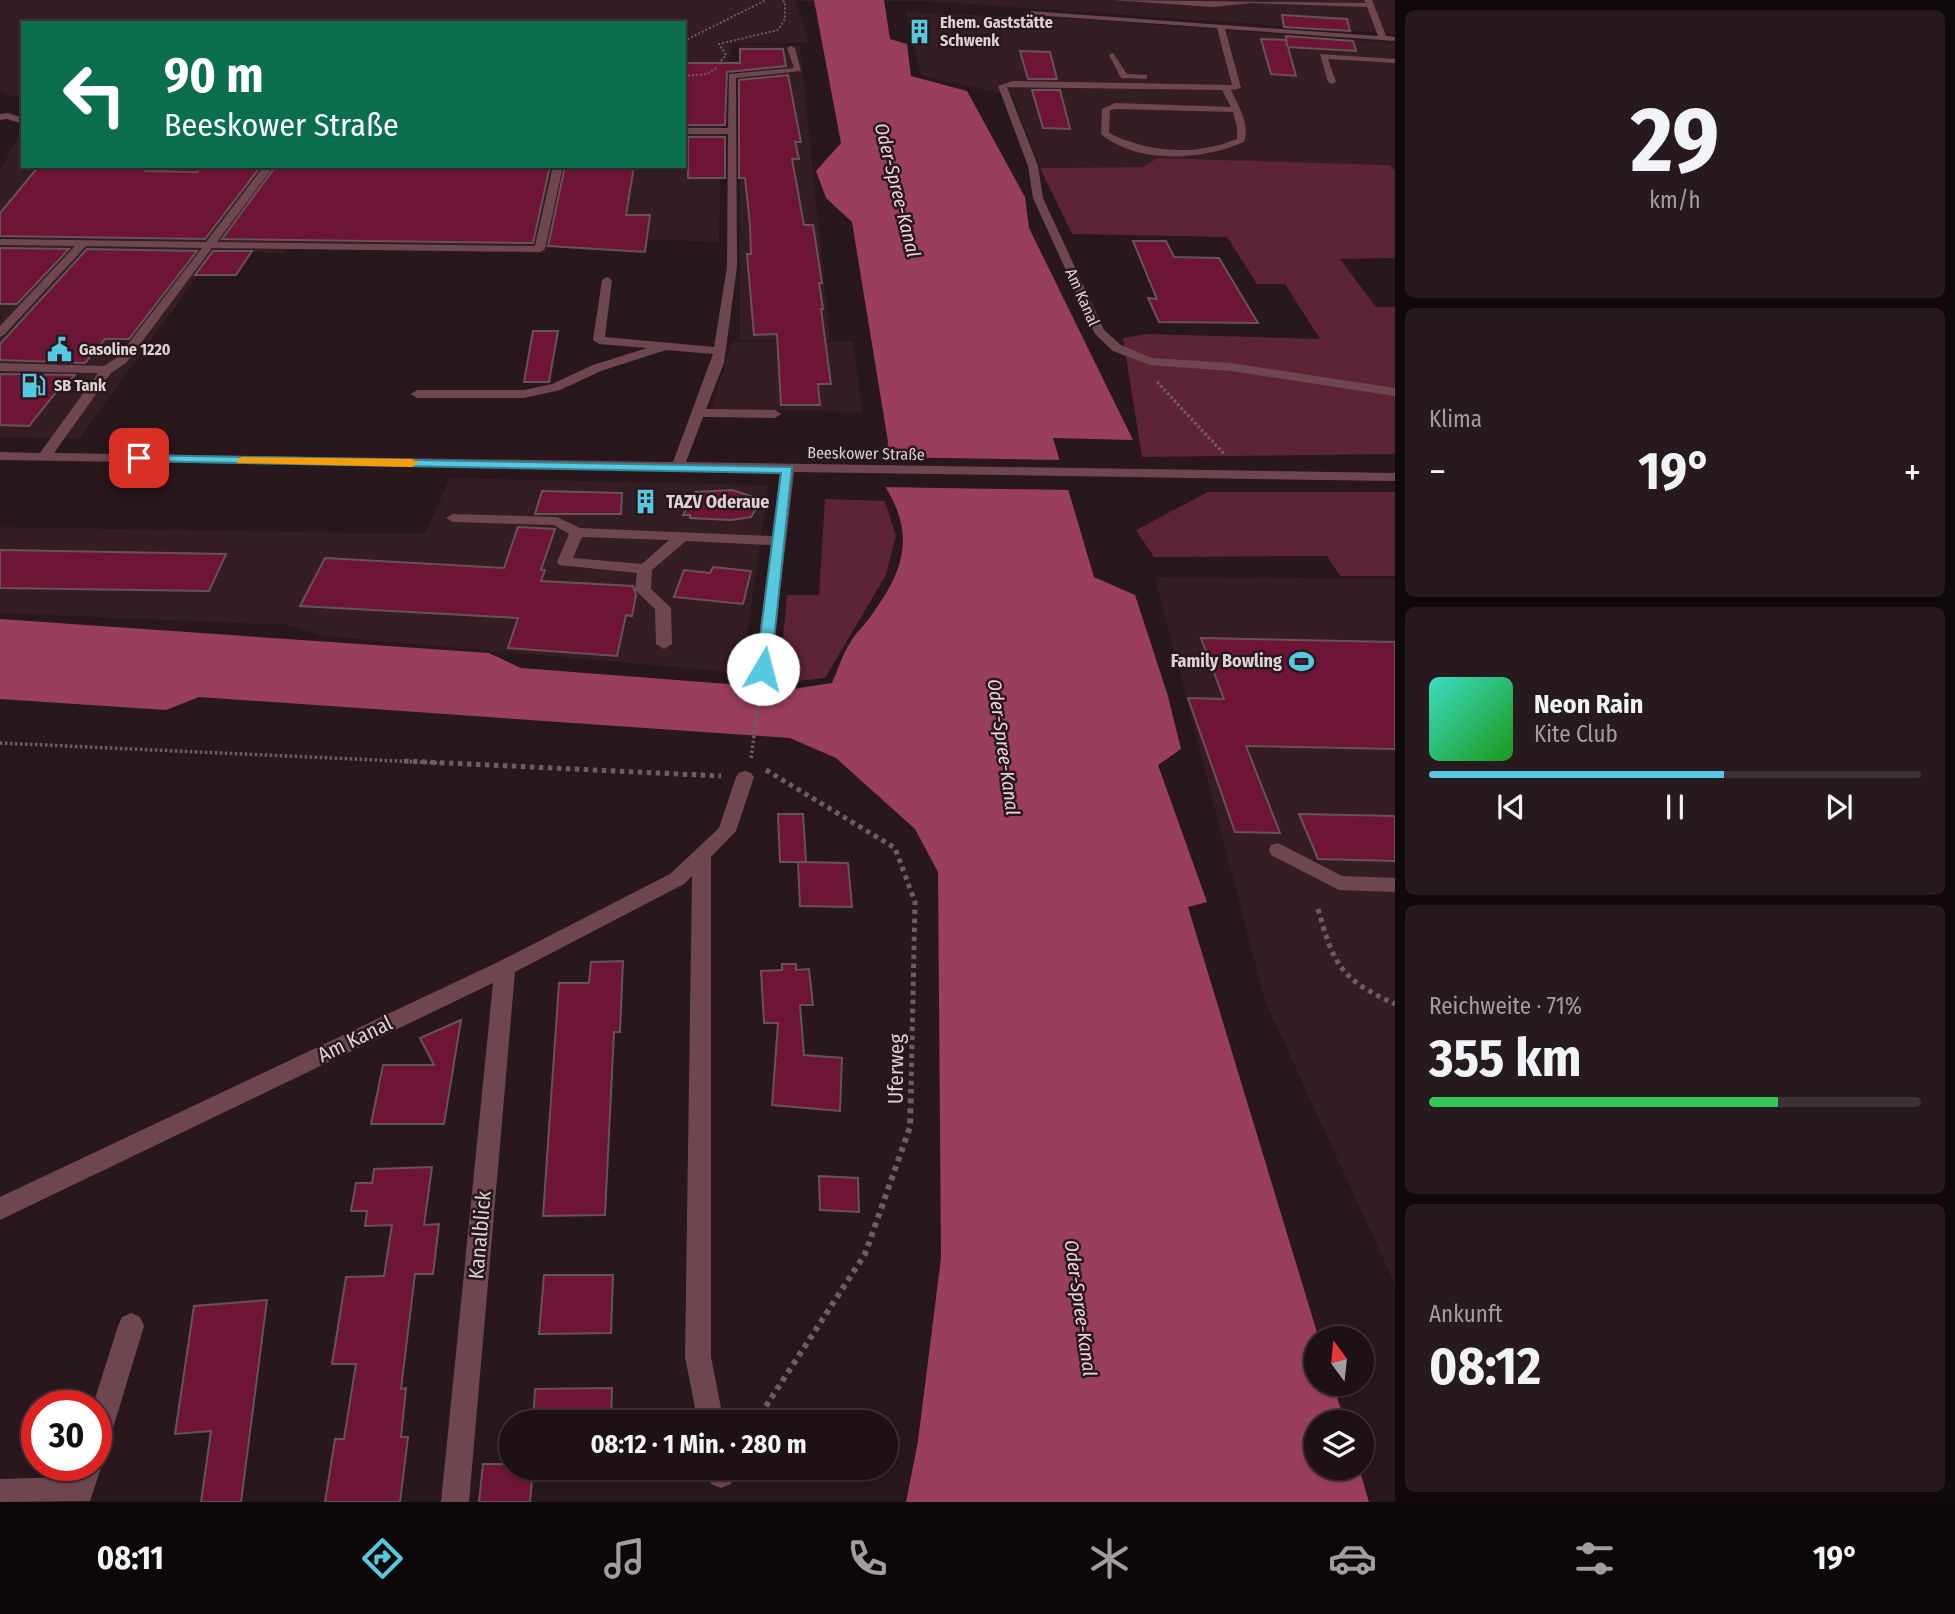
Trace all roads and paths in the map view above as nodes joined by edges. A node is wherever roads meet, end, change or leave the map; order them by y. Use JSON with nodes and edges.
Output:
{"nodes":[{"id":1,"x":766,"y":0,"type":"edge"},
{"id":2,"x":781,"y":0,"type":"edge"},
{"id":3,"x":1116,"y":0,"type":"edge"},
{"id":4,"x":1369,"y":3,"type":"edge"},
{"id":5,"x":1033,"y":13,"type":"dead end"},
{"id":6,"x":1220,"y":26,"type":"junction"},
{"id":7,"x":1383,"y":38,"type":"junction"},
{"id":8,"x":1395,"y":39,"type":"edge"},
{"id":9,"x":686,"y":40,"type":"edge"},
{"id":10,"x":791,"y":48,"type":"dead end"},
{"id":11,"x":1113,"y":55,"type":"dead end"},
{"id":12,"x":1395,"y":61,"type":"edge"},
{"id":13,"x":686,"y":76,"type":"edge"},
{"id":14,"x":1332,"y":82,"type":"dead end"},
{"id":15,"x":1164,"y":86,"type":"junction"},
{"id":16,"x":1225,"y":88,"type":"junction"},
{"id":17,"x":1236,"y":110,"type":"junction"},
{"id":18,"x":0,"y":117,"type":"edge"},
{"id":19,"x":21,"y":120,"type":"edge"},
{"id":20,"x":686,"y":131,"type":"edge"},
{"id":21,"x":732,"y":131,"type":"junction"},
{"id":22,"x":268,"y":168,"type":"edge"},
{"id":23,"x":558,"y":168,"type":"edge"},
{"id":24,"x":0,"y":242,"type":"edge"},
{"id":25,"x":82,"y":245,"type":"junction"},
{"id":26,"x":210,"y":246,"type":"junction"},
{"id":27,"x":607,"y":280,"type":"dead end"},
{"id":28,"x":0,"y":333,"type":"edge"},
{"id":29,"x":665,"y":346,"type":"junction"},
{"id":30,"x":720,"y":351,"type":"junction"},
{"id":31,"x":1141,"y":358,"type":"junction"},
{"id":32,"x":0,"y":367,"type":"edge"},
{"id":33,"x":107,"y":370,"type":"junction"},
{"id":34,"x":1395,"y":392,"type":"edge"},
{"id":35,"x":417,"y":394,"type":"dead end"},
{"id":36,"x":698,"y":412,"type":"junction"},
{"id":37,"x":775,"y":414,"type":"dead end"},
{"id":38,"x":0,"y":456,"type":"edge"},
{"id":39,"x":44,"y":457,"type":"junction"},
{"id":40,"x":1226,"y":457,"type":"dead end"},
{"id":41,"x":677,"y":468,"type":"junction"},
{"id":42,"x":788,"y":470,"type":"junction"},
{"id":43,"x":1395,"y":477,"type":"edge"},
{"id":44,"x":453,"y":518,"type":"dead end"},
{"id":45,"x":577,"y":532,"type":"junction"},
{"id":46,"x":682,"y":537,"type":"junction"},
{"id":47,"x":780,"y":541,"type":"junction"},
{"id":48,"x":645,"y":569,"type":"junction"},
{"id":49,"x":664,"y":644,"type":"dead end"},
{"id":50,"x":763,"y":669,"type":"joint"},
{"id":51,"x":0,"y":743,"type":"edge"},
{"id":52,"x":748,"y":769,"type":"junction"},
{"id":53,"x":1278,"y":850,"type":"dead end"},
{"id":54,"x":702,"y":857,"type":"junction"},
{"id":55,"x":1395,"y":885,"type":"edge"},
{"id":56,"x":1318,"y":909,"type":"dead end"},
{"id":57,"x":505,"y":968,"type":"junction"},
{"id":58,"x":1395,"y":1004,"type":"edge"},
{"id":59,"x":0,"y":1209,"type":"edge"},
{"id":60,"x":131,"y":1326,"type":"dead end"},
{"id":61,"x":111,"y":1390,"type":"edge"},
{"id":62,"x":708,"y":1410,"type":"edge"},
{"id":63,"x":763,"y":1410,"type":"edge"},
{"id":64,"x":83,"y":1481,"type":"edge"},
{"id":65,"x":0,"y":1493,"type":"edge"},
{"id":66,"x":455,"y":1502,"type":"edge"}],
"edges":[{"from":1,"to":9,"type":"path"},
{"from":2,"to":13,"type":"path"},
{"from":3,"to":4,"type":"street"},
{"from":4,"to":7,"type":"street"},
{"from":5,"to":6,"type":"street"},
{"from":6,"to":7,"type":"street"},
{"from":6,"to":16,"type":"street"},
{"from":7,"to":8,"type":"street"},
{"from":10,"to":21,"type":"street"},
{"from":11,"to":15,"type":"street"},
{"from":12,"to":14,"type":"street"},
{"from":15,"to":16,"type":"street","name":"Am Kanal"},
{"from":15,"to":31,"type":"street","name":"Am Kanal"},
{"from":16,"to":17,"type":"street"},
{"from":17,"to":17,"type":"street"},
{"from":18,"to":19,"type":"street"},
{"from":20,"to":21,"type":"street"},
{"from":21,"to":30,"type":"street"},
{"from":22,"to":26,"type":"street"},
{"from":23,"to":26,"type":"street"},
{"from":24,"to":25,"type":"street"},
{"from":25,"to":26,"type":"street"},
{"from":25,"to":28,"type":"street"},
{"from":26,"to":33,"type":"street"},
{"from":27,"to":29,"type":"street"},
{"from":29,"to":30,"type":"street"},
{"from":29,"to":35,"type":"street"},
{"from":30,"to":36,"type":"street"},
{"from":31,"to":34,"type":"street","name":"Am Kanal"},
{"from":31,"to":40,"type":"path"},
{"from":32,"to":33,"type":"street"},
{"from":33,"to":39,"type":"street"},
{"from":36,"to":37,"type":"street"},
{"from":36,"to":41,"type":"street"},
{"from":38,"to":39,"type":"street","name":"Beeskower Straße"},
{"from":39,"to":41,"type":"street","name":"Beeskower Straße"},
{"from":41,"to":42,"type":"street","name":"Beeskower Straße"},
{"from":42,"to":43,"type":"street","name":"Beeskower Straße"},
{"from":42,"to":47,"type":"street"},
{"from":44,"to":45,"type":"street"},
{"from":45,"to":46,"type":"street"},
{"from":45,"to":48,"type":"street"},
{"from":46,"to":47,"type":"street"},
{"from":46,"to":48,"type":"street"},
{"from":47,"to":50,"type":"street"},
{"from":48,"to":49,"type":"street"},
{"from":50,"to":52,"type":"path"},
{"from":51,"to":52,"type":"path"},
{"from":52,"to":54,"type":"street","name":"Am Kanal"},
{"from":52,"to":63,"type":"path","name":"Uferweg"},
{"from":53,"to":55,"type":"street"},
{"from":54,"to":57,"type":"street","name":"Am Kanal"},
{"from":54,"to":62,"type":"street"},
{"from":56,"to":58,"type":"path"},
{"from":57,"to":59,"type":"street","name":"Am Kanal"},
{"from":57,"to":66,"type":"street","name":"Kanalblick"},
{"from":60,"to":61,"type":"street"},
{"from":64,"to":65,"type":"street"}]}
